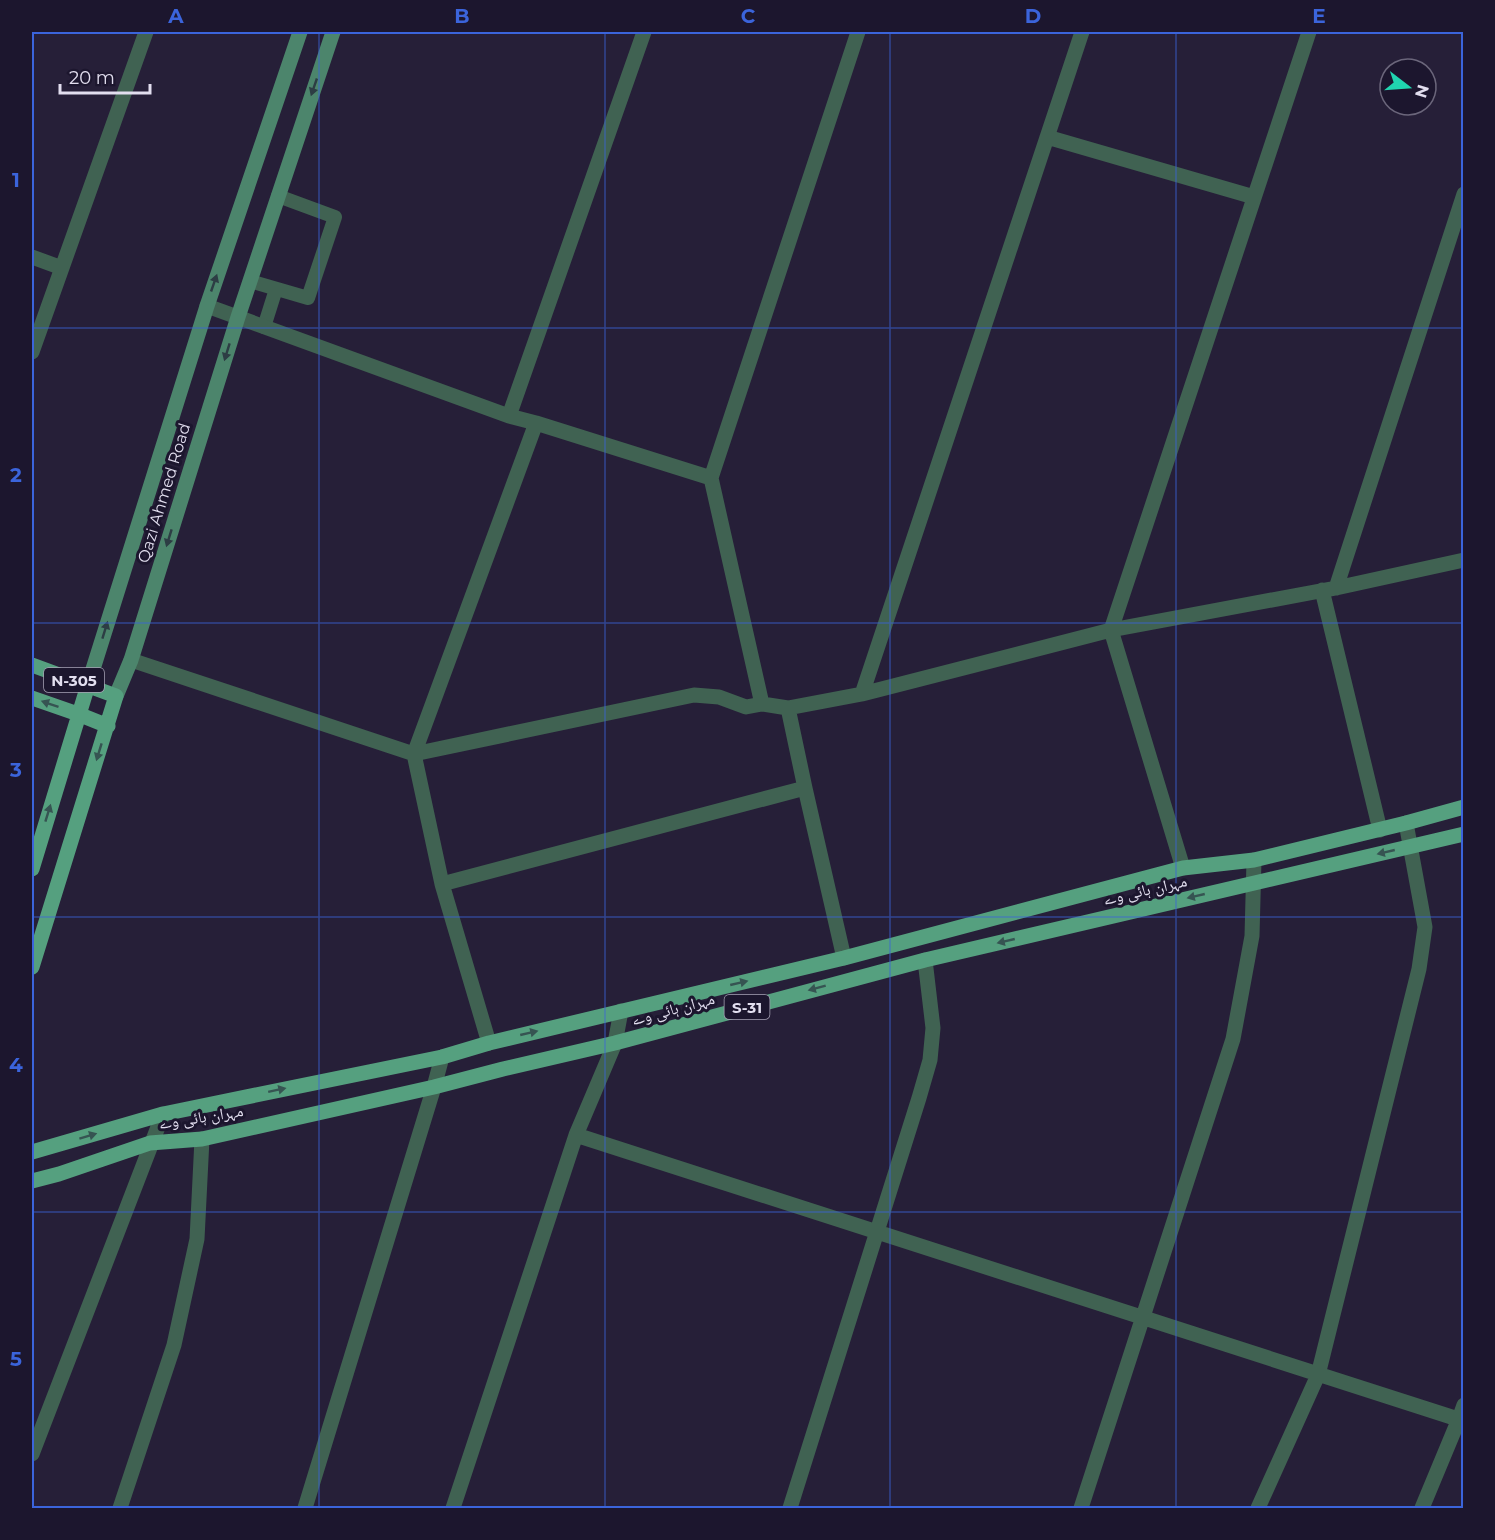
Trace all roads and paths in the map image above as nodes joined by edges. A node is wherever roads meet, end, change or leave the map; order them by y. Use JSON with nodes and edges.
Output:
{"nodes":[{"id":1,"x":146,"y":32,"type":"edge"},
{"id":2,"x":300,"y":32,"type":"edge"},
{"id":3,"x":333,"y":32,"type":"edge"},
{"id":4,"x":644,"y":32,"type":"edge"},
{"id":5,"x":858,"y":32,"type":"edge"},
{"id":6,"x":1082,"y":32,"type":"edge"},
{"id":7,"x":1309,"y":32,"type":"edge"},
{"id":8,"x":1047,"y":137,"type":"junction"},
{"id":9,"x":1464,"y":194,"type":"edge"},
{"id":10,"x":278,"y":196,"type":"junction"},
{"id":11,"x":1254,"y":196,"type":"junction"},
{"id":12,"x":32,"y":258,"type":"edge"},
{"id":13,"x":62,"y":268,"type":"junction"},
{"id":14,"x":250,"y":282,"type":"junction"},
{"id":15,"x":276,"y":289,"type":"junction"},
{"id":16,"x":207,"y":306,"type":"junction"},
{"id":17,"x":238,"y":317,"type":"junction"},
{"id":18,"x":264,"y":327,"type":"junction"},
{"id":19,"x":32,"y":352,"type":"edge"},
{"id":20,"x":509,"y":416,"type":"junction"},
{"id":21,"x":536,"y":423,"type":"junction"},
{"id":22,"x":711,"y":478,"type":"junction"},
{"id":23,"x":1464,"y":560,"type":"edge"},
{"id":24,"x":1329,"y":589,"type":"junction"},
{"id":25,"x":1111,"y":630,"type":"junction"},
{"id":26,"x":131,"y":660,"type":"junction"},
{"id":27,"x":32,"y":665,"type":"edge"},
{"id":28,"x":88,"y":685,"type":"junction"},
{"id":29,"x":862,"y":694,"type":"junction"},
{"id":30,"x":116,"y":696,"type":"junction"},
{"id":31,"x":32,"y":698,"type":"edge"},
{"id":32,"x":762,"y":704,"type":"junction"},
{"id":33,"x":788,"y":708,"type":"junction"},
{"id":34,"x":78,"y":714,"type":"junction"},
{"id":35,"x":108,"y":726,"type":"junction"},
{"id":36,"x":414,"y":754,"type":"junction"},
{"id":37,"x":805,"y":788,"type":"junction"},
{"id":38,"x":1464,"y":807,"type":"edge"},
{"id":39,"x":1406,"y":823,"type":"junction"},
{"id":40,"x":1380,"y":830,"type":"junction"},
{"id":41,"x":1464,"y":834,"type":"edge"},
{"id":42,"x":1411,"y":846,"type":"junction"},
{"id":43,"x":1254,"y":860,"type":"junction"},
{"id":44,"x":32,"y":868,"type":"edge"},
{"id":45,"x":1183,"y":868,"type":"junction"},
{"id":46,"x":1253,"y":883,"type":"junction"},
{"id":47,"x":442,"y":884,"type":"junction"},
{"id":48,"x":844,"y":958,"type":"junction"},
{"id":49,"x":925,"y":960,"type":"junction"},
{"id":50,"x":32,"y":967,"type":"edge"},
{"id":51,"x":621,"y":1011,"type":"junction"},
{"id":52,"x":489,"y":1042,"type":"junction"},
{"id":53,"x":615,"y":1043,"type":"junction"},
{"id":54,"x":442,"y":1057,"type":"junction"},
{"id":55,"x":434,"y":1087,"type":"junction"},
{"id":56,"x":163,"y":1114,"type":"junction"},
{"id":57,"x":576,"y":1135,"type":"junction"},
{"id":58,"x":202,"y":1139,"type":"junction"},
{"id":59,"x":150,"y":1143,"type":"junction"},
{"id":60,"x":32,"y":1152,"type":"edge"},
{"id":61,"x":32,"y":1181,"type":"edge"},
{"id":62,"x":877,"y":1232,"type":"junction"},
{"id":63,"x":1143,"y":1318,"type":"junction"},
{"id":64,"x":1318,"y":1375,"type":"junction"},
{"id":65,"x":1462,"y":1415,"type":"edge"},
{"id":66,"x":33,"y":1444,"type":"edge"},
{"id":67,"x":120,"y":1509,"type":"edge"},
{"id":68,"x":305,"y":1509,"type":"edge"},
{"id":69,"x":453,"y":1509,"type":"edge"},
{"id":70,"x":790,"y":1509,"type":"edge"},
{"id":71,"x":1081,"y":1509,"type":"edge"},
{"id":72,"x":1258,"y":1509,"type":"edge"},
{"id":73,"x":1422,"y":1509,"type":"edge"}],
"edges":[{"from":1,"to":13,"type":"street"},
{"from":16,"to":2,"type":"main road","name":"Qazi Ahmed Road","one_way":true},
{"from":3,"to":10,"type":"main road","name":"Qazi Ahmed Road","one_way":true},
{"from":4,"to":20,"type":"street"},
{"from":5,"to":22,"type":"street"},
{"from":6,"to":8,"type":"street"},
{"from":7,"to":11,"type":"street"},
{"from":8,"to":11,"type":"street"},
{"from":8,"to":29,"type":"street"},
{"from":9,"to":24,"type":"street"},
{"from":10,"to":14,"type":"main road","name":"Qazi Ahmed Road"},
{"from":10,"to":15,"type":"lane"},
{"from":11,"to":25,"type":"street"},
{"from":12,"to":13,"type":"street"},
{"from":13,"to":19,"type":"street"},
{"from":14,"to":15,"type":"lane"},
{"from":14,"to":17,"type":"main road","name":"Qazi Ahmed Road"},
{"from":15,"to":18,"type":"lane"},
{"from":16,"to":17,"type":"street"},
{"from":28,"to":16,"type":"main road","name":"Qazi Ahmed Road","one_way":true},
{"from":17,"to":18,"type":"street"},
{"from":17,"to":26,"type":"main road","name":"Qazi Ahmed Road","one_way":true},
{"from":18,"to":20,"type":"street"},
{"from":20,"to":21,"type":"street"},
{"from":21,"to":22,"type":"street"},
{"from":21,"to":36,"type":"street"},
{"from":22,"to":32,"type":"street"},
{"from":23,"to":24,"type":"street"},
{"from":24,"to":25,"type":"street"},
{"from":24,"to":40,"type":"street"},
{"from":25,"to":29,"type":"street"},
{"from":25,"to":45,"type":"street"},
{"from":26,"to":30,"type":"main road","name":"Qazi Ahmed Road"},
{"from":26,"to":36,"type":"street"},
{"from":27,"to":28,"type":"main road","number":"N-305"},
{"from":28,"to":30,"type":"main road","number":"N-305"},
{"from":28,"to":34,"type":"main road","name":"Qazi Ahmed Road"},
{"from":29,"to":33,"type":"street"},
{"from":30,"to":35,"type":"main road","name":"Qazi Ahmed Road"},
{"from":34,"to":31,"type":"main road","number":"N-305","one_way":true},
{"from":32,"to":33,"type":"street"},
{"from":32,"to":36,"type":"street"},
{"from":33,"to":37,"type":"street"},
{"from":34,"to":35,"type":"main road","number":"N-305"},
{"from":44,"to":34,"type":"main road","name":"Qazi Ahmed Road","one_way":true},
{"from":35,"to":50,"type":"main road","name":"Qazi Ahmed Road","one_way":true},
{"from":36,"to":47,"type":"street"},
{"from":37,"to":47,"type":"street"},
{"from":37,"to":48,"type":"street"},
{"from":38,"to":39,"type":"main road","name":"مہران ہائی وے","number":"S-31"},
{"from":39,"to":40,"type":"main road","name":"مہران ہائی وے","number":"S-31"},
{"from":39,"to":42,"type":"street"},
{"from":40,"to":43,"type":"main road","name":"مہران ہائی وے","number":"S-31"},
{"from":41,"to":42,"type":"main road","name":"مہران ہائی وے","number":"S-31"},
{"from":42,"to":46,"type":"main road","name":"مہران ہائی وے","number":"S-31","one_way":true},
{"from":42,"to":64,"type":"street"},
{"from":43,"to":45,"type":"main road","name":"مہران ہائی وے","number":"S-31"},
{"from":43,"to":46,"type":"street"},
{"from":45,"to":48,"type":"main road","name":"مہران ہائی وے","number":"S-31"},
{"from":46,"to":49,"type":"main road","name":"مہران ہائی وے","number":"S-31","one_way":true},
{"from":46,"to":63,"type":"street"},
{"from":47,"to":52,"type":"street"},
{"from":51,"to":48,"type":"main road","name":"مہران ہائی وے","number":"S-31","one_way":true},
{"from":49,"to":53,"type":"main road","name":"مہران ہائی وے","number":"S-31","one_way":true},
{"from":49,"to":62,"type":"street"},
{"from":52,"to":51,"type":"main road","name":"مہران ہائی وے","number":"S-31","one_way":true},
{"from":51,"to":53,"type":"street"},
{"from":52,"to":54,"type":"main road","name":"مہران ہائی وے","number":"S-31"},
{"from":53,"to":55,"type":"main road","name":"مہران ہائی وے","number":"S-31"},
{"from":53,"to":57,"type":"street"},
{"from":54,"to":55,"type":"street"},
{"from":56,"to":54,"type":"main road","name":"مہران ہائی وے","number":"S-31","one_way":true},
{"from":55,"to":58,"type":"main road","name":"مہران ہائی وے","number":"S-31"},
{"from":55,"to":68,"type":"street"},
{"from":56,"to":59,"type":"street"},
{"from":60,"to":56,"type":"main road","name":"مہران ہائی وے","number":"S-31","one_way":true},
{"from":57,"to":62,"type":"street"},
{"from":57,"to":69,"type":"street"},
{"from":58,"to":59,"type":"main road","name":"مہران ہائی وے","number":"S-31"},
{"from":58,"to":67,"type":"street"},
{"from":59,"to":61,"type":"main road","name":"مہران ہائی وے","number":"S-31"},
{"from":59,"to":66,"type":"street"},
{"from":62,"to":63,"type":"street"},
{"from":62,"to":70,"type":"street"},
{"from":63,"to":64,"type":"street"},
{"from":63,"to":71,"type":"street"},
{"from":64,"to":65,"type":"street"},
{"from":64,"to":72,"type":"street"},
{"from":65,"to":73,"type":"street"}]}
